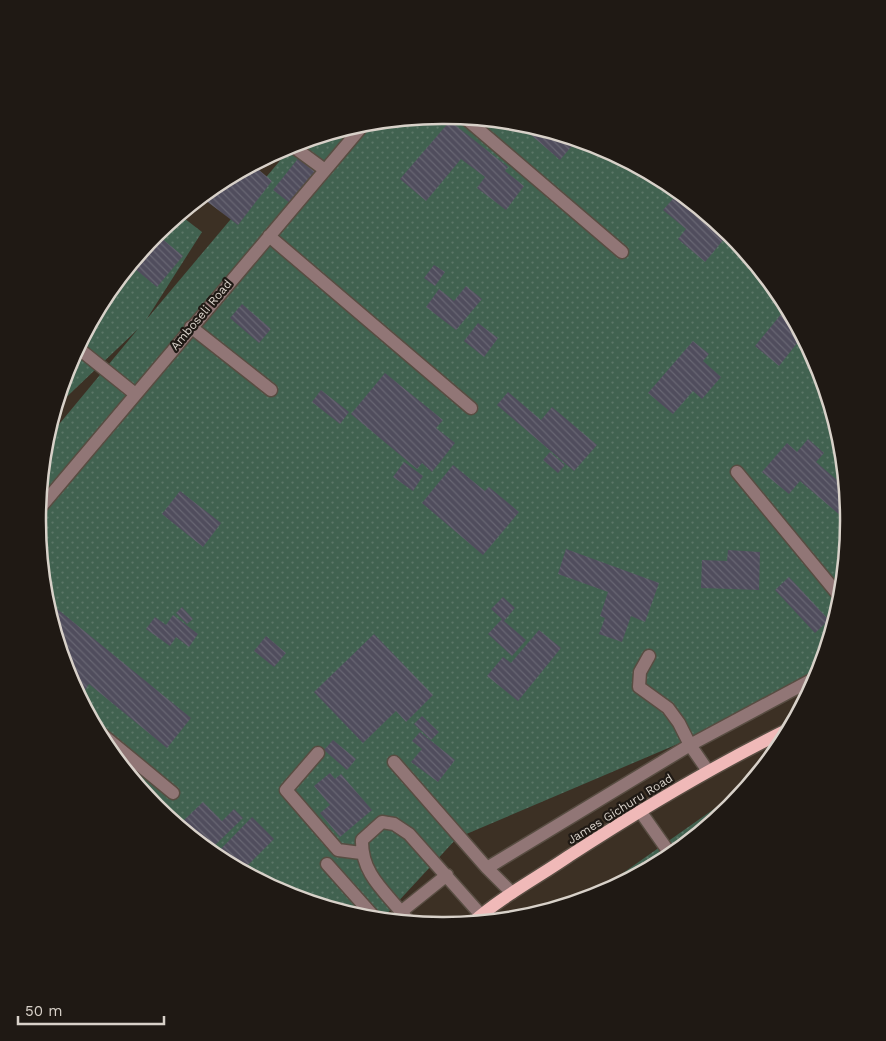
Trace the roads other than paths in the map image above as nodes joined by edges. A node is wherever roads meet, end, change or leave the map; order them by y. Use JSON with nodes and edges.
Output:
{"nodes":[{"id":1,"x":474,"y":125,"type":"edge"},
{"id":2,"x":356,"y":133,"type":"edge"},
{"id":3,"x":299,"y":151,"type":"edge"},
{"id":4,"x":325,"y":170,"type":"junction"},
{"id":5,"x":269,"y":236,"type":"junction"},
{"id":6,"x":622,"y":252,"type":"dead end"},
{"id":7,"x":191,"y":327,"type":"junction"},
{"id":8,"x":84,"y":352,"type":"edge"},
{"id":9,"x":271,"y":390,"type":"dead end"},
{"id":10,"x":134,"y":393,"type":"junction"},
{"id":11,"x":471,"y":408,"type":"dead end"},
{"id":12,"x":737,"y":472,"type":"dead end"},
{"id":13,"x":47,"y":499,"type":"edge"},
{"id":14,"x":833,"y":589,"type":"edge"},
{"id":15,"x":649,"y":656,"type":"dead end"},
{"id":16,"x":805,"y":684,"type":"edge"},
{"id":17,"x":777,"y":735,"type":"edge"},
{"id":18,"x":690,"y":745,"type":"junction"},
{"id":19,"x":119,"y":749,"type":"edge"},
{"id":20,"x":318,"y":753,"type":"dead end"},
{"id":21,"x":394,"y":762,"type":"dead end"},
{"id":22,"x":708,"y":771,"type":"junction"},
{"id":23,"x":172,"y":793,"type":"dead end"},
{"id":24,"x":640,"y":811,"type":"junction"},
{"id":25,"x":666,"y":848,"type":"edge"},
{"id":26,"x":361,"y":853,"type":"junction"},
{"id":27,"x":326,"y":864,"type":"dead end"},
{"id":28,"x":487,"y":868,"type":"junction"},
{"id":29,"x":447,"y":875,"type":"junction"},
{"id":30,"x":512,"y":893,"type":"junction"},
{"id":31,"x":368,"y":910,"type":"edge"},
{"id":32,"x":402,"y":911,"type":"junction"},
{"id":33,"x":405,"y":915,"type":"edge"},
{"id":34,"x":482,"y":915,"type":"edge"},
{"id":35,"x":475,"y":916,"type":"edge"}],
"edges":[{"from":1,"to":6,"type":"street"},
{"from":2,"to":4,"type":"street","name":"Amboseli Road"},
{"from":3,"to":4,"type":"street"},
{"from":4,"to":5,"type":"street","name":"Amboseli Road"},
{"from":5,"to":7,"type":"street","name":"Amboseli Road"},
{"from":5,"to":11,"type":"street"},
{"from":7,"to":9,"type":"street"},
{"from":7,"to":10,"type":"street","name":"Amboseli Road"},
{"from":8,"to":10,"type":"street"},
{"from":10,"to":13,"type":"street","name":"Amboseli Road"},
{"from":12,"to":14,"type":"street"},
{"from":15,"to":18,"type":"street"},
{"from":16,"to":18,"type":"street"},
{"from":17,"to":22,"type":"main road","name":"James Gichuru Road"},
{"from":18,"to":22,"type":"street"},
{"from":18,"to":28,"type":"street"},
{"from":19,"to":23,"type":"street"},
{"from":20,"to":26,"type":"street"},
{"from":21,"to":28,"type":"street"},
{"from":22,"to":24,"type":"main road","name":"James Gichuru Road"},
{"from":24,"to":25,"type":"street"},
{"from":24,"to":30,"type":"main road","name":"James Gichuru Road"},
{"from":26,"to":29,"type":"street"},
{"from":26,"to":32,"type":"street"},
{"from":27,"to":31,"type":"street"},
{"from":28,"to":30,"type":"street"},
{"from":29,"to":32,"type":"street"},
{"from":29,"to":35,"type":"street"},
{"from":30,"to":34,"type":"main road","name":"James Gichuru Road"},
{"from":32,"to":33,"type":"street"}]}
